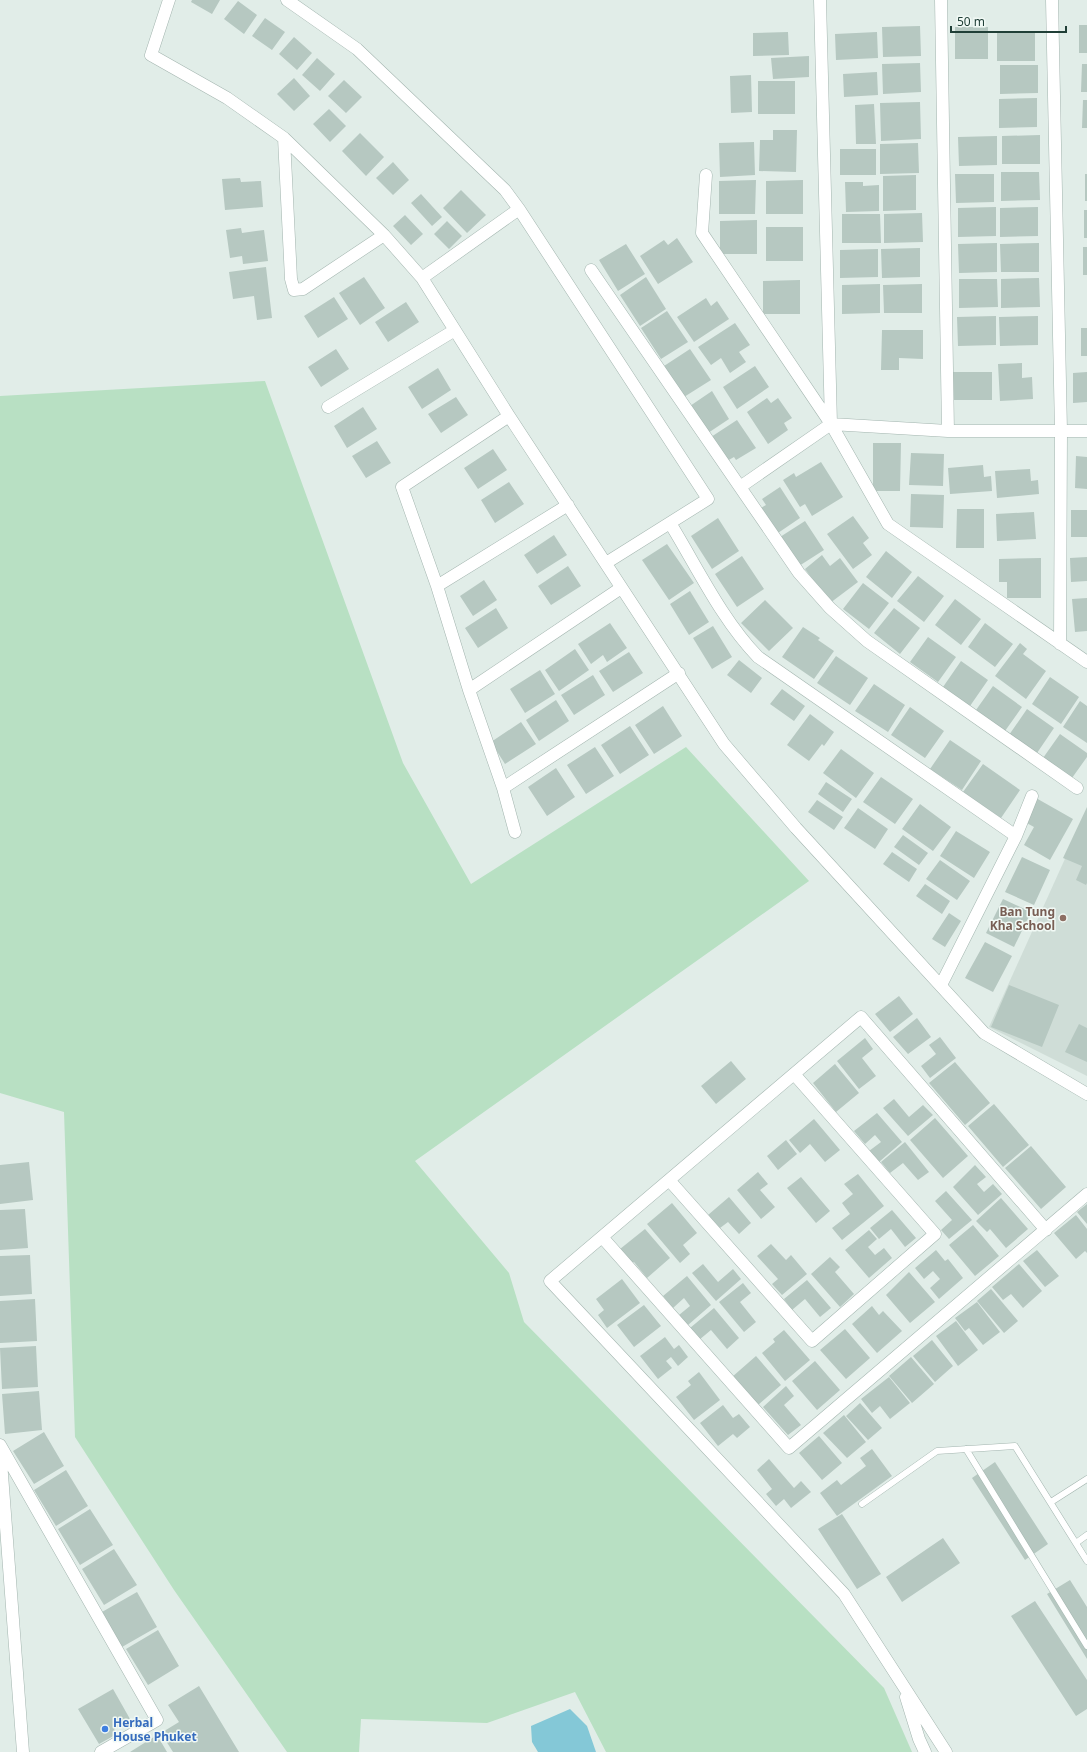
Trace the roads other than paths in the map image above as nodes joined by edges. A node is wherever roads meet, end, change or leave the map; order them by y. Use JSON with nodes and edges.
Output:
{"nodes":[{"id":1,"x":169,"y":0,"type":"edge"},
{"id":2,"x":288,"y":0,"type":"edge"},
{"id":3,"x":820,"y":0,"type":"edge"},
{"id":4,"x":941,"y":0,"type":"edge"},
{"id":5,"x":1052,"y":0,"type":"edge"},
{"id":6,"x":284,"y":138,"type":"junction"},
{"id":7,"x":706,"y":175,"type":"dead end"},
{"id":8,"x":519,"y":209,"type":"junction"},
{"id":9,"x":384,"y":235,"type":"junction"},
{"id":10,"x":591,"y":270,"type":"dead end"},
{"id":11,"x":422,"y":278,"type":"junction"},
{"id":12,"x":455,"y":330,"type":"junction"},
{"id":13,"x":328,"y":407,"type":"dead end"},
{"id":14,"x":509,"y":416,"type":"junction"},
{"id":15,"x":831,"y":424,"type":"junction"},
{"id":16,"x":948,"y":431,"type":"junction"},
{"id":17,"x":1061,"y":431,"type":"junction"},
{"id":18,"x":1087,"y":431,"type":"edge"},
{"id":19,"x":740,"y":487,"type":"junction"},
{"id":20,"x":568,"y":505,"type":"junction"},
{"id":21,"x":670,"y":523,"type":"junction"},
{"id":22,"x":606,"y":563,"type":"junction"},
{"id":23,"x":437,"y":586,"type":"junction"},
{"id":24,"x":621,"y":588,"type":"junction"},
{"id":25,"x":1060,"y":644,"type":"junction"},
{"id":26,"x":1087,"y":662,"type":"edge"},
{"id":27,"x":679,"y":673,"type":"junction"},
{"id":28,"x":470,"y":690,"type":"junction"},
{"id":29,"x":503,"y":788,"type":"junction"},
{"id":30,"x":1077,"y":788,"type":"dead end"},
{"id":31,"x":1032,"y":796,"type":"dead end"},
{"id":32,"x":515,"y":832,"type":"dead end"},
{"id":33,"x":1016,"y":836,"type":"junction"},
{"id":34,"x":941,"y":985,"type":"junction"},
{"id":35,"x":794,"y":1074,"type":"junction"},
{"id":36,"x":1087,"y":1094,"type":"edge"},
{"id":37,"x":669,"y":1180,"type":"junction"},
{"id":38,"x":1087,"y":1194,"type":"edge"},
{"id":39,"x":1046,"y":1230,"type":"junction"},
{"id":40,"x":602,"y":1237,"type":"junction"},
{"id":41,"x":0,"y":1445,"type":"edge"},
{"id":42,"x":0,"y":1448,"type":"edge"},
{"id":43,"x":966,"y":1449,"type":"junction"},
{"id":44,"x":1087,"y":1479,"type":"edge"},
{"id":45,"x":1051,"y":1502,"type":"junction"},
{"id":46,"x":862,"y":1504,"type":"dead end"},
{"id":47,"x":1087,"y":1535,"type":"edge"},
{"id":48,"x":1076,"y":1543,"type":"junction"},
{"id":49,"x":1087,"y":1561,"type":"edge"},
{"id":50,"x":1087,"y":1646,"type":"edge"},
{"id":51,"x":901,"y":1682,"type":"junction"},
{"id":52,"x":23,"y":1752,"type":"edge"},
{"id":53,"x":101,"y":1752,"type":"edge"},
{"id":54,"x":925,"y":1752,"type":"edge"},
{"id":55,"x":946,"y":1752,"type":"edge"}],
"edges":[{"from":1,"to":6,"type":"street"},
{"from":2,"to":8,"type":"street"},
{"from":3,"to":15,"type":"street"},
{"from":4,"to":16,"type":"street"},
{"from":5,"to":17,"type":"street"},
{"from":6,"to":9,"type":"street"},
{"from":6,"to":9,"type":"street"},
{"from":7,"to":15,"type":"street"},
{"from":8,"to":11,"type":"street"},
{"from":8,"to":21,"type":"street"},
{"from":9,"to":11,"type":"street"},
{"from":10,"to":19,"type":"street"},
{"from":11,"to":12,"type":"street"},
{"from":12,"to":13,"type":"street"},
{"from":12,"to":14,"type":"street"},
{"from":14,"to":20,"type":"street"},
{"from":14,"to":23,"type":"street"},
{"from":15,"to":16,"type":"street"},
{"from":15,"to":19,"type":"street"},
{"from":15,"to":25,"type":"street"},
{"from":16,"to":17,"type":"street"},
{"from":17,"to":18,"type":"street"},
{"from":17,"to":25,"type":"street"},
{"from":19,"to":30,"type":"street"},
{"from":20,"to":22,"type":"street"},
{"from":20,"to":23,"type":"street"},
{"from":21,"to":22,"type":"street"},
{"from":21,"to":33,"type":"street"},
{"from":22,"to":24,"type":"street"},
{"from":23,"to":28,"type":"street"},
{"from":24,"to":27,"type":"street"},
{"from":24,"to":28,"type":"street"},
{"from":25,"to":26,"type":"street"},
{"from":27,"to":29,"type":"street"},
{"from":27,"to":34,"type":"street"},
{"from":28,"to":29,"type":"street"},
{"from":29,"to":32,"type":"street"},
{"from":31,"to":33,"type":"street"},
{"from":33,"to":34,"type":"street"},
{"from":34,"to":36,"type":"street"},
{"from":35,"to":37,"type":"street"},
{"from":35,"to":37,"type":"street"},
{"from":35,"to":39,"type":"street"},
{"from":37,"to":40,"type":"street"},
{"from":38,"to":39,"type":"street"},
{"from":39,"to":40,"type":"street"},
{"from":40,"to":51,"type":"street"},
{"from":41,"to":53,"type":"street"},
{"from":42,"to":52,"type":"street"},
{"from":43,"to":45,"type":"lane"},
{"from":43,"to":46,"type":"lane"},
{"from":43,"to":50,"type":"lane"},
{"from":44,"to":45,"type":"lane"},
{"from":45,"to":48,"type":"lane"},
{"from":47,"to":48,"type":"lane"},
{"from":48,"to":49,"type":"lane"},
{"from":51,"to":54,"type":"street"},
{"from":51,"to":55,"type":"street"}]}
